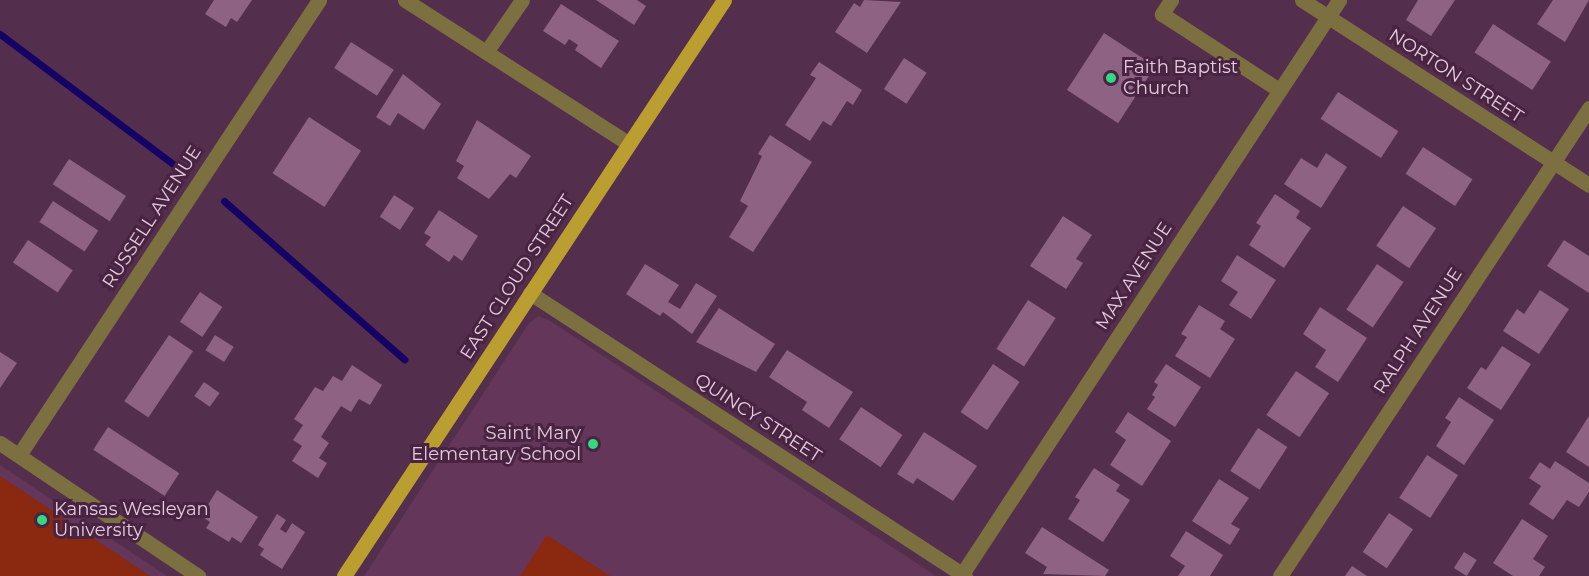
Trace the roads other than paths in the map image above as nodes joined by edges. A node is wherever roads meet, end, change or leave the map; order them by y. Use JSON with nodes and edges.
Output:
{"nodes":[{"id":1,"x":319,"y":0,"type":"edge"},
{"id":2,"x":405,"y":0,"type":"edge"},
{"id":3,"x":522,"y":0,"type":"edge"},
{"id":4,"x":724,"y":0,"type":"edge"},
{"id":5,"x":1171,"y":0,"type":"edge"},
{"id":6,"x":1302,"y":0,"type":"edge"},
{"id":7,"x":1339,"y":0,"type":"edge"},
{"id":8,"x":1328,"y":17,"type":"junction"},
{"id":9,"x":486,"y":52,"type":"junction"},
{"id":10,"x":1279,"y":90,"type":"junction"},
{"id":11,"x":1589,"y":108,"type":"edge"},
{"id":12,"x":628,"y":143,"type":"junction"},
{"id":13,"x":1554,"y":162,"type":"junction"},
{"id":14,"x":1589,"y":185,"type":"edge"},
{"id":15,"x":530,"y":293,"type":"junction"},
{"id":16,"x":0,"y":443,"type":"edge"},
{"id":17,"x":19,"y":455,"type":"junction"},
{"id":18,"x":963,"y":575,"type":"edge"},
{"id":19,"x":198,"y":576,"type":"edge"},
{"id":20,"x":344,"y":576,"type":"edge"},
{"id":21,"x":1280,"y":576,"type":"edge"}],
"edges":[{"from":1,"to":17,"type":"street","name":"RUSSELL AVENUE"},
{"from":2,"to":9,"type":"street"},
{"from":3,"to":9,"type":"street"},
{"from":4,"to":12,"type":"main road","name":"EAST CLOUD STREET"},
{"from":5,"to":10,"type":"street"},
{"from":6,"to":8,"type":"street","name":"NORTON STREET"},
{"from":7,"to":8,"type":"street","name":"MAX AVENUE"},
{"from":8,"to":10,"type":"street","name":"MAX AVENUE"},
{"from":8,"to":13,"type":"street","name":"NORTON STREET"},
{"from":9,"to":12,"type":"street"},
{"from":10,"to":18,"type":"street","name":"MAX AVENUE"},
{"from":11,"to":13,"type":"street","name":"RALPH AVENUE"},
{"from":12,"to":15,"type":"main road","name":"EAST CLOUD STREET"},
{"from":13,"to":14,"type":"street","name":"NORTON STREET"},
{"from":13,"to":21,"type":"street","name":"RALPH AVENUE"},
{"from":15,"to":18,"type":"street","name":"QUINCY STREET"},
{"from":15,"to":20,"type":"main road","name":"EAST CLOUD STREET"},
{"from":16,"to":17,"type":"street"},
{"from":17,"to":19,"type":"street"}]}
